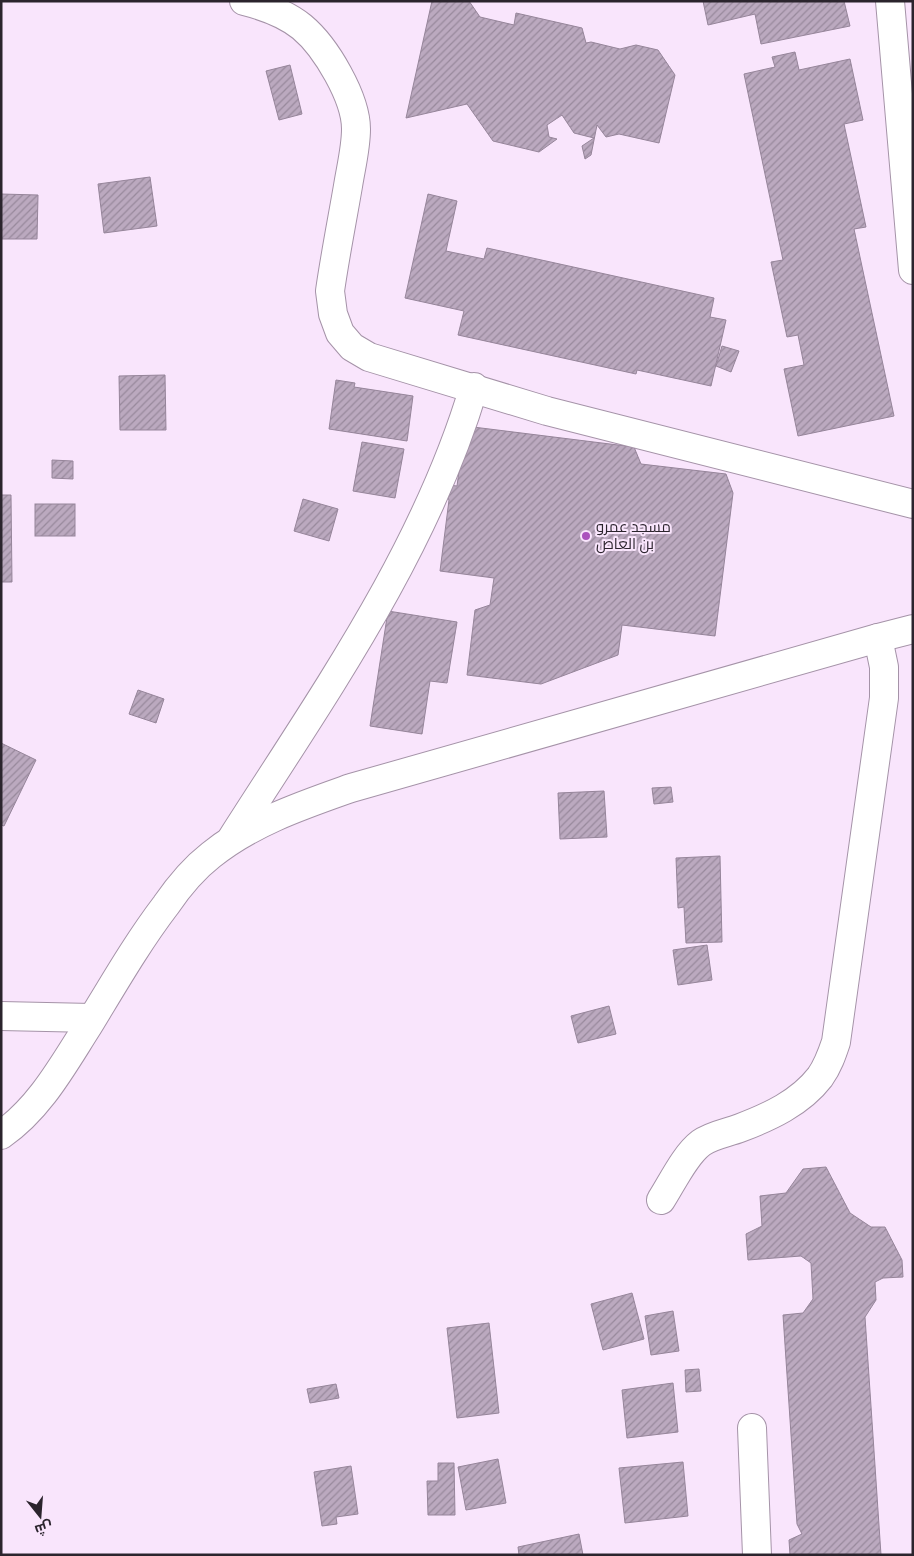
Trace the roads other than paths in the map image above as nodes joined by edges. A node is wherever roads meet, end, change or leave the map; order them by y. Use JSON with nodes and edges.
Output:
{"nodes":[{"id":1,"x":244,"y":1,"type":"edge"},
{"id":2,"x":890,"y":1,"type":"edge"},
{"id":3,"x":913,"y":270,"type":"edge"},
{"id":4,"x":474,"y":388,"type":"junction"},
{"id":5,"x":913,"y":504,"type":"edge"},
{"id":6,"x":913,"y":629,"type":"edge"},
{"id":7,"x":878,"y":638,"type":"junction"},
{"id":8,"x":229,"y":843,"type":"junction"},
{"id":9,"x":1,"y":1016,"type":"edge"},
{"id":10,"x":92,"y":1018,"type":"junction"},
{"id":11,"x":1,"y":1135,"type":"edge"},
{"id":12,"x":661,"y":1200,"type":"dead end"},
{"id":13,"x":752,"y":1428,"type":"dead end"},
{"id":14,"x":757,"y":1555,"type":"edge"}],
"edges":[{"from":1,"to":4,"type":"street"},
{"from":2,"to":3,"type":"street"},
{"from":4,"to":5,"type":"street"},
{"from":4,"to":8,"type":"street"},
{"from":6,"to":7,"type":"street"},
{"from":7,"to":8,"type":"street"},
{"from":7,"to":12,"type":"street"},
{"from":8,"to":10,"type":"street"},
{"from":9,"to":10,"type":"street"},
{"from":10,"to":11,"type":"street"},
{"from":13,"to":14,"type":"street"}]}
